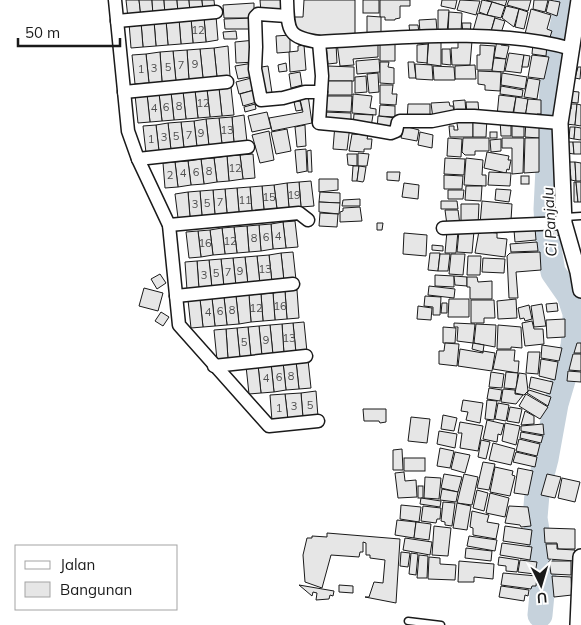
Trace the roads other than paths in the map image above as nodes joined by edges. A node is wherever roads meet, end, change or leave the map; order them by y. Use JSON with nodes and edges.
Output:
{"nodes":[{"id":1,"x":115,"y":0,"type":"edge"},
{"id":2,"x":287,"y":0,"type":"edge"},
{"id":3,"x":579,"y":0,"type":"edge"},
{"id":4,"x":216,"y":12,"type":"dead end"},
{"id":5,"x":288,"y":16,"type":"junction"},
{"id":6,"x":117,"y":21,"type":"junction"},
{"id":7,"x":319,"y":42,"type":"junction"},
{"id":8,"x":570,"y":48,"type":"junction"},
{"id":9,"x":227,"y":82,"type":"dead end"},
{"id":10,"x":124,"y":92,"type":"junction"},
{"id":11,"x":321,"y":92,"type":"junction"},
{"id":12,"x":557,"y":123,"type":"junction"},
{"id":13,"x":248,"y":147,"type":"dead end"},
{"id":14,"x":138,"y":160,"type":"junction"},
{"id":15,"x":581,"y":216,"type":"edge"},
{"id":16,"x":308,"y":220,"type":"dead end"},
{"id":17,"x":561,"y":221,"type":"junction"},
{"id":18,"x":169,"y":225,"type":"junction"},
{"id":19,"x":443,"y":228,"type":"dead end"},
{"id":20,"x":579,"y":272,"type":"edge"},
{"id":21,"x":293,"y":284,"type":"dead end"},
{"id":22,"x":581,"y":290,"type":"edge"},
{"id":23,"x":176,"y":296,"type":"junction"},
{"id":24,"x":306,"y":356,"type":"dead end"},
{"id":25,"x":233,"y":363,"type":"junction"},
{"id":26,"x":214,"y":366,"type":"junction"},
{"id":27,"x":235,"y":389,"type":"junction"},
{"id":28,"x":318,"y":421,"type":"dead end"},
{"id":29,"x":581,"y":557,"type":"edge"},
{"id":30,"x":580,"y":592,"type":"edge"},
{"id":31,"x":408,"y":621,"type":"dead end"},
{"id":32,"x":441,"y":625,"type":"edge"},
{"id":33,"x":578,"y":625,"type":"edge"}],
"edges":[{"from":1,"to":6,"type":"street"},
{"from":2,"to":5,"type":"street"},
{"from":3,"to":8,"type":"street"},
{"from":4,"to":6,"type":"street"},
{"from":5,"to":7,"type":"street"},
{"from":5,"to":11,"type":"street"},
{"from":6,"to":10,"type":"street"},
{"from":7,"to":8,"type":"street"},
{"from":7,"to":11,"type":"street"},
{"from":8,"to":12,"type":"street"},
{"from":9,"to":10,"type":"street"},
{"from":10,"to":14,"type":"street"},
{"from":11,"to":12,"type":"street"},
{"from":12,"to":17,"type":"street"},
{"from":13,"to":14,"type":"street"},
{"from":14,"to":18,"type":"street"},
{"from":15,"to":17,"type":"lane"},
{"from":16,"to":18,"type":"street"},
{"from":17,"to":19,"type":"street"},
{"from":17,"to":20,"type":"street"},
{"from":18,"to":23,"type":"street"},
{"from":20,"to":22,"type":"street"},
{"from":21,"to":23,"type":"street"},
{"from":23,"to":26,"type":"street"},
{"from":24,"to":25,"type":"street"},
{"from":25,"to":26,"type":"street"},
{"from":25,"to":27,"type":"street"},
{"from":26,"to":27,"type":"street"},
{"from":27,"to":28,"type":"street"},
{"from":29,"to":30,"type":"street"},
{"from":30,"to":33,"type":"street"},
{"from":31,"to":32,"type":"lane"}]}
